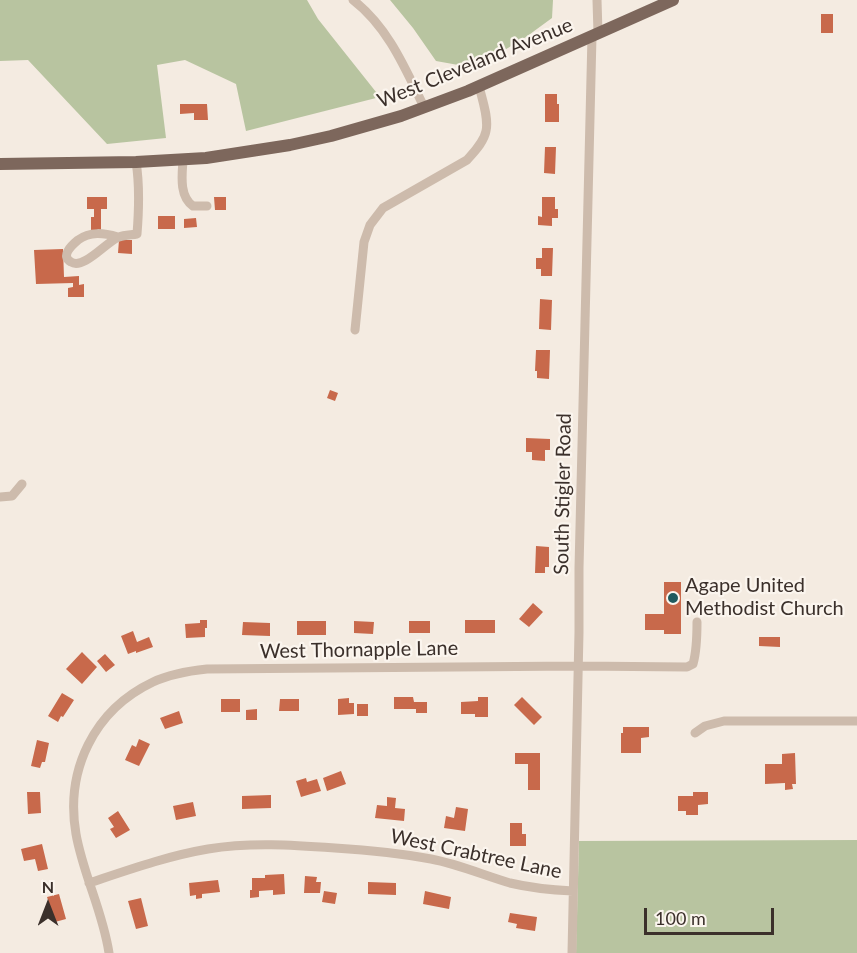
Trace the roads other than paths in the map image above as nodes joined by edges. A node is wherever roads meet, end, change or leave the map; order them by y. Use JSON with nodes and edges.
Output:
{"nodes":[{"id":1,"x":354,"y":0,"type":"edge"},
{"id":2,"x":597,"y":0,"type":"edge"},
{"id":3,"x":673,"y":0,"type":"edge"},
{"id":4,"x":595,"y":35,"type":"junction"},
{"id":5,"x":479,"y":86,"type":"junction"},
{"id":6,"x":424,"y":107,"type":"junction"},
{"id":7,"x":183,"y":159,"type":"junction"},
{"id":8,"x":136,"y":162,"type":"junction"},
{"id":9,"x":0,"y":164,"type":"edge"},
{"id":10,"x":207,"y":206,"type":"dead end"},
{"id":11,"x":118,"y":237,"type":"junction"},
{"id":12,"x":355,"y":330,"type":"dead end"},
{"id":13,"x":22,"y":484,"type":"dead end"},
{"id":14,"x":0,"y":497,"type":"edge"},
{"id":15,"x":697,"y":622,"type":"dead end"},
{"id":16,"x":578,"y":666,"type":"junction"},
{"id":17,"x":857,"y":721,"type":"edge"},
{"id":18,"x":695,"y":733,"type":"dead end"},
{"id":19,"x":89,"y":883,"type":"junction"},
{"id":20,"x":573,"y":891,"type":"junction"},
{"id":21,"x":108,"y":953,"type":"edge"},
{"id":22,"x":572,"y":953,"type":"edge"}],
"edges":[{"from":1,"to":6,"type":"street"},
{"from":2,"to":4,"type":"street","name":"South Stigler Road"},
{"from":3,"to":4,"type":"main road","name":"West Cleveland Avenue"},
{"from":4,"to":5,"type":"main road","name":"West Cleveland Avenue"},
{"from":4,"to":16,"type":"street","name":"South Stigler Road"},
{"from":5,"to":6,"type":"main road","name":"West Cleveland Avenue"},
{"from":5,"to":12,"type":"street"},
{"from":6,"to":7,"type":"main road","name":"West Cleveland Avenue"},
{"from":7,"to":8,"type":"main road","name":"West Cleveland Avenue"},
{"from":7,"to":10,"type":"street"},
{"from":8,"to":9,"type":"main road","name":"West Cleveland Avenue"},
{"from":8,"to":11,"type":"street"},
{"from":11,"to":11,"type":"street"},
{"from":13,"to":14,"type":"street"},
{"from":15,"to":16,"type":"street","name":"West Thornapple Lane"},
{"from":16,"to":19,"type":"street","name":"West Thornapple Lane"},
{"from":16,"to":20,"type":"street","name":"South Stigler Road"},
{"from":17,"to":18,"type":"street"},
{"from":19,"to":20,"type":"street","name":"West Crabtree Lane"},
{"from":19,"to":21,"type":"street","name":"West Thornapple Lane"},
{"from":20,"to":22,"type":"street","name":"South Stigler Road"}]}
